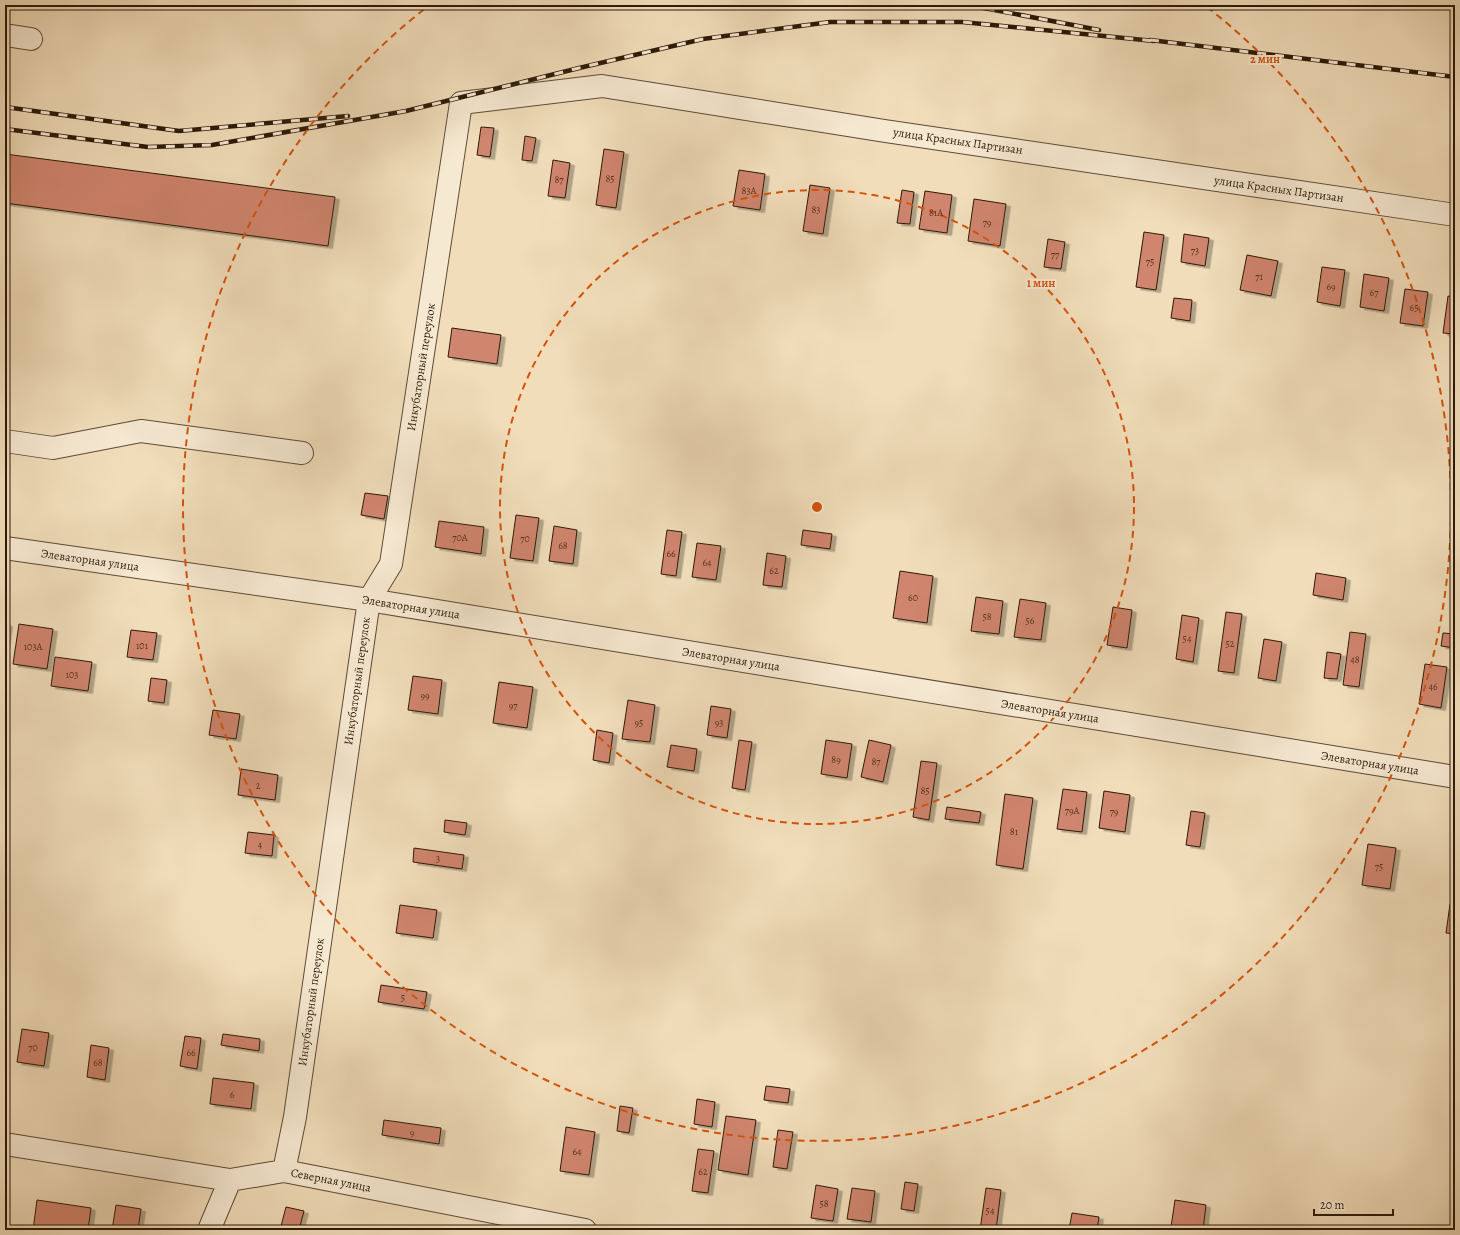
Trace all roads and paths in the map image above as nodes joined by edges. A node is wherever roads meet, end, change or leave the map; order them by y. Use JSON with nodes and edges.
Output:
{"nodes":[{"id":1,"x":5,"y":35,"type":"edge"},
{"id":2,"x":31,"y":39,"type":"dead end"},
{"id":3,"x":461,"y":103,"type":"joint"},
{"id":4,"x":1455,"y":215,"type":"edge"},
{"id":5,"x":5,"y":441,"type":"edge"},
{"id":6,"x":302,"y":453,"type":"dead end"},
{"id":7,"x":5,"y":548,"type":"edge"},
{"id":8,"x":369,"y":600,"type":"junction"},
{"id":9,"x":1455,"y":776,"type":"edge"},
{"id":10,"x":5,"y":1144,"type":"edge"},
{"id":11,"x":284,"y":1171,"type":"junction"},
{"id":12,"x":230,"y":1180,"type":"junction"},
{"id":13,"x":209,"y":1230,"type":"edge"},
{"id":14,"x":585,"y":1230,"type":"edge"}],
"edges":[{"from":1,"to":2,"type":"street"},
{"from":3,"to":4,"type":"street","name":"улица Красных Партизан"},
{"from":3,"to":8,"type":"street","name":"Инкубаторный переулок"},
{"from":5,"to":6,"type":"street"},
{"from":7,"to":8,"type":"street","name":"Элеваторная улица"},
{"from":8,"to":9,"type":"street","name":"Элеваторная улица"},
{"from":8,"to":11,"type":"street","name":"Инкубаторный переулок"},
{"from":10,"to":12,"type":"street","name":"Северная улица"},
{"from":11,"to":12,"type":"street","name":"Северная улица"},
{"from":11,"to":14,"type":"street","name":"Северная улица"},
{"from":12,"to":13,"type":"street"}]}
